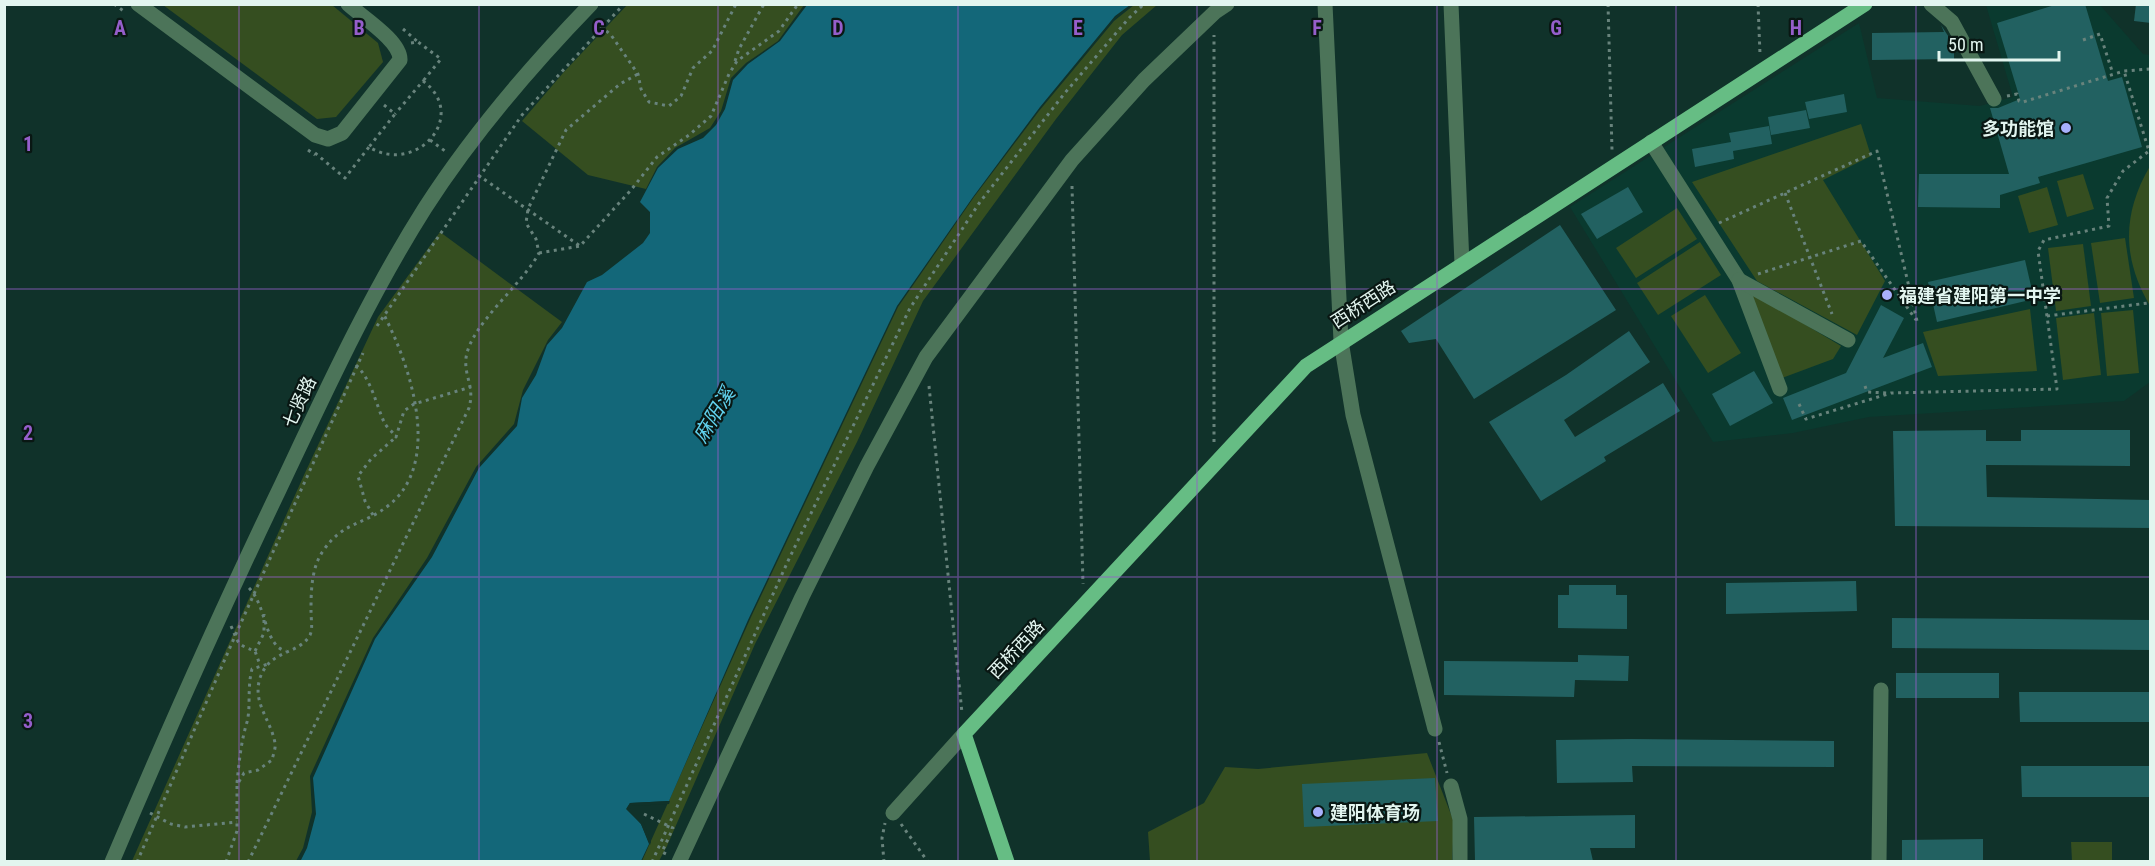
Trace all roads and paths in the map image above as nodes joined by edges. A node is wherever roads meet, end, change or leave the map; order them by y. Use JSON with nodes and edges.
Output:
{"nodes":[{"id":1,"x":138,"y":4,"type":"edge"},
{"id":2,"x":348,"y":4,"type":"edge"},
{"id":3,"x":624,"y":4,"type":"edge"},
{"id":4,"x":736,"y":4,"type":"edge"},
{"id":5,"x":764,"y":4,"type":"edge"},
{"id":6,"x":798,"y":4,"type":"edge"},
{"id":7,"x":1144,"y":4,"type":"edge"},
{"id":8,"x":1325,"y":4,"type":"edge"},
{"id":9,"x":1451,"y":4,"type":"edge"},
{"id":10,"x":1608,"y":4,"type":"edge"},
{"id":11,"x":1758,"y":4,"type":"edge"},
{"id":12,"x":1865,"y":4,"type":"edge"},
{"id":13,"x":1931,"y":4,"type":"edge"},
{"id":14,"x":1948,"y":4,"type":"edge"},
{"id":15,"x":588,"y":8,"type":"edge"},
{"id":16,"x":1221,"y":8,"type":"edge"},
{"id":17,"x":1952,"y":22,"type":"junction"},
{"id":18,"x":602,"y":28,"type":"junction"},
{"id":19,"x":2083,"y":40,"type":"dead end"},
{"id":20,"x":394,"y":43,"type":"junction"},
{"id":21,"x":734,"y":66,"type":"junction"},
{"id":22,"x":2151,"y":69,"type":"edge"},
{"id":23,"x":2124,"y":71,"type":"junction"},
{"id":24,"x":1760,"y":72,"type":"junction"},
{"id":25,"x":638,"y":74,"type":"junction"},
{"id":26,"x":2113,"y":74,"type":"junction"},
{"id":27,"x":423,"y":81,"type":"junction"},
{"id":28,"x":373,"y":96,"type":"junction"},
{"id":29,"x":1994,"y":99,"type":"dead end"},
{"id":30,"x":2023,"y":102,"type":"dead end"},
{"id":31,"x":395,"y":114,"type":"junction"},
{"id":32,"x":315,"y":135,"type":"junction"},
{"id":33,"x":430,"y":140,"type":"junction"},
{"id":34,"x":1651,"y":142,"type":"junction"},
{"id":35,"x":369,"y":147,"type":"junction"},
{"id":36,"x":447,"y":152,"type":"dead end"},
{"id":37,"x":1072,"y":160,"type":"junction"},
{"id":38,"x":1613,"y":167,"type":"junction"},
{"id":39,"x":480,"y":176,"type":"junction"},
{"id":40,"x":1785,"y":193,"type":"junction"},
{"id":41,"x":528,"y":209,"type":"junction"},
{"id":42,"x":1707,"y":229,"type":"junction"},
{"id":43,"x":580,"y":246,"type":"junction"},
{"id":44,"x":539,"y":253,"type":"junction"},
{"id":45,"x":1462,"y":264,"type":"junction"},
{"id":46,"x":1739,"y":280,"type":"junction"},
{"id":47,"x":378,"y":290,"type":"junction"},
{"id":48,"x":2148,"y":303,"type":"dead end"},
{"id":49,"x":384,"y":314,"type":"junction"},
{"id":50,"x":2048,"y":316,"type":"junction"},
{"id":51,"x":374,"y":331,"type":"dead end"},
{"id":52,"x":1844,"y":338,"type":"joint"},
{"id":53,"x":1341,"y":341,"type":"junction"},
{"id":54,"x":366,"y":348,"type":"dead end"},
{"id":55,"x":343,"y":355,"type":"junction"},
{"id":56,"x":926,"y":357,"type":"junction"},
{"id":57,"x":358,"y":366,"type":"junction"},
{"id":58,"x":1865,"y":386,"type":"dead end"},
{"id":59,"x":471,"y":387,"type":"junction"},
{"id":60,"x":1780,"y":389,"type":"dead end"},
{"id":61,"x":1891,"y":393,"type":"junction"},
{"id":62,"x":414,"y":404,"type":"junction"},
{"id":63,"x":1799,"y":404,"type":"dead end"},
{"id":64,"x":396,"y":437,"type":"junction"},
{"id":65,"x":1214,"y":465,"type":"junction"},
{"id":66,"x":373,"y":515,"type":"junction"},
{"id":67,"x":238,"y":576,"type":"junction"},
{"id":68,"x":254,"y":593,"type":"junction"},
{"id":69,"x":1084,"y":604,"type":"junction"},
{"id":70,"x":264,"y":612,"type":"junction"},
{"id":71,"x":241,"y":647,"type":"dead end"},
{"id":72,"x":255,"y":651,"type":"junction"},
{"id":73,"x":286,"y":651,"type":"junction"},
{"id":74,"x":268,"y":664,"type":"junction"},
{"id":75,"x":260,"y":665,"type":"junction"},
{"id":76,"x":1881,"y":690,"type":"dead end"},
{"id":77,"x":1435,"y":729,"type":"joint"},
{"id":78,"x":964,"y":734,"type":"junction"},
{"id":79,"x":237,"y":785,"type":"junction"},
{"id":80,"x":1451,"y":786,"type":"joint"},
{"id":81,"x":136,"y":807,"type":"junction"},
{"id":82,"x":893,"y":813,"type":"junction"},
{"id":83,"x":644,"y":814,"type":"dead end"},
{"id":84,"x":158,"y":816,"type":"junction"},
{"id":85,"x":237,"y":822,"type":"junction"},
{"id":86,"x":668,"y":825,"type":"junction"},
{"id":87,"x":662,"y":852,"type":"dead end"},
{"id":88,"x":112,"y":860,"type":"edge"},
{"id":89,"x":137,"y":861,"type":"edge"},
{"id":90,"x":225,"y":861,"type":"edge"},
{"id":91,"x":248,"y":861,"type":"edge"},
{"id":92,"x":652,"y":861,"type":"edge"},
{"id":93,"x":679,"y":861,"type":"edge"},
{"id":94,"x":884,"y":861,"type":"edge"},
{"id":95,"x":928,"y":861,"type":"edge"},
{"id":96,"x":1007,"y":861,"type":"edge"},
{"id":97,"x":1460,"y":861,"type":"edge"},
{"id":98,"x":1879,"y":861,"type":"edge"}],
"edges":[{"from":1,"to":32,"type":"street"},
{"from":2,"to":20,"type":"street"},
{"from":3,"to":18,"type":"path"},
{"from":4,"to":25,"type":"path"},
{"from":5,"to":21,"type":"path"},
{"from":6,"to":21,"type":"path"},
{"from":7,"to":86,"type":"path"},
{"from":8,"to":53,"type":"street"},
{"from":9,"to":45,"type":"street"},
{"from":10,"to":38,"type":"path"},
{"from":11,"to":24,"type":"path"},
{"from":12,"to":24,"type":"main road","name":"西桥西路"},
{"from":13,"to":17,"type":"street"},
{"from":14,"to":17,"type":"street"},
{"from":15,"to":18,"type":"path"},
{"from":15,"to":47,"type":"street","name":"七贤路"},
{"from":16,"to":37,"type":"street"},
{"from":16,"to":65,"type":"path"},
{"from":17,"to":29,"type":"street"},
{"from":18,"to":25,"type":"path"},
{"from":18,"to":39,"type":"path"},
{"from":19,"to":26,"type":"path"},
{"from":20,"to":27,"type":"path"},
{"from":20,"to":28,"type":"street"},
{"from":21,"to":43,"type":"path"},
{"from":22,"to":23,"type":"path"},
{"from":23,"to":26,"type":"path"},
{"from":23,"to":50,"type":"path"},
{"from":24,"to":34,"type":"main road","name":"西桥西路"},
{"from":25,"to":41,"type":"path"},
{"from":26,"to":30,"type":"path"},
{"from":27,"to":31,"type":"path"},
{"from":27,"to":33,"type":"path"},
{"from":28,"to":31,"type":"path"},
{"from":28,"to":32,"type":"street"},
{"from":31,"to":35,"type":"path"},
{"from":32,"to":35,"type":"path"},
{"from":33,"to":35,"type":"path"},
{"from":33,"to":36,"type":"path"},
{"from":34,"to":38,"type":"main road","name":"西桥西路"},
{"from":34,"to":42,"type":"street"},
{"from":37,"to":56,"type":"street"},
{"from":37,"to":69,"type":"path"},
{"from":38,"to":45,"type":"main road","name":"西桥西路"},
{"from":39,"to":41,"type":"path"},
{"from":39,"to":49,"type":"path"},
{"from":40,"to":42,"type":"path"},
{"from":40,"to":46,"type":"path"},
{"from":40,"to":52,"type":"path"},
{"from":41,"to":43,"type":"path"},
{"from":41,"to":44,"type":"path"},
{"from":42,"to":46,"type":"street"},
{"from":43,"to":44,"type":"path"},
{"from":44,"to":59,"type":"path"},
{"from":45,"to":53,"type":"main road","name":"西桥西路"},
{"from":46,"to":52,"type":"street"},
{"from":46,"to":60,"type":"street"},
{"from":47,"to":49,"type":"path"},
{"from":47,"to":55,"type":"street","name":"七贤路"},
{"from":48,"to":50,"type":"path"},
{"from":49,"to":51,"type":"path"},
{"from":49,"to":62,"type":"path"},
{"from":50,"to":61,"type":"path"},
{"from":53,"to":65,"type":"main road","name":"西桥西路"},
{"from":53,"to":77,"type":"street"},
{"from":54,"to":57,"type":"path"},
{"from":55,"to":57,"type":"path"},
{"from":55,"to":67,"type":"street","name":"七贤路"},
{"from":56,"to":78,"type":"path"},
{"from":56,"to":93,"type":"street"},
{"from":57,"to":64,"type":"path"},
{"from":57,"to":68,"type":"path"},
{"from":58,"to":61,"type":"path"},
{"from":59,"to":62,"type":"path"},
{"from":59,"to":91,"type":"path"},
{"from":61,"to":63,"type":"path"},
{"from":62,"to":64,"type":"path"},
{"from":62,"to":66,"type":"path"},
{"from":64,"to":66,"type":"path"},
{"from":65,"to":69,"type":"main road","name":"西桥西路"},
{"from":66,"to":73,"type":"path"},
{"from":67,"to":68,"type":"path"},
{"from":67,"to":81,"type":"street","name":"七贤路"},
{"from":68,"to":70,"type":"path"},
{"from":68,"to":84,"type":"path"},
{"from":69,"to":78,"type":"main road","name":"西桥西路"},
{"from":70,"to":72,"type":"path"},
{"from":70,"to":73,"type":"path"},
{"from":71,"to":72,"type":"path"},
{"from":72,"to":75,"type":"path"},
{"from":73,"to":74,"type":"path"},
{"from":74,"to":75,"type":"path"},
{"from":74,"to":79,"type":"path"},
{"from":75,"to":79,"type":"path"},
{"from":76,"to":98,"type":"street"},
{"from":77,"to":80,"type":"path"},
{"from":78,"to":82,"type":"street"},
{"from":78,"to":96,"type":"main road"},
{"from":79,"to":85,"type":"path"},
{"from":80,"to":97,"type":"street"},
{"from":81,"to":84,"type":"path"},
{"from":81,"to":88,"type":"street","name":"七贤路"},
{"from":82,"to":94,"type":"path"},
{"from":82,"to":95,"type":"path"},
{"from":83,"to":86,"type":"path"},
{"from":84,"to":85,"type":"path"},
{"from":84,"to":89,"type":"path"},
{"from":85,"to":90,"type":"path"},
{"from":86,"to":87,"type":"path"},
{"from":86,"to":92,"type":"path"}]}
